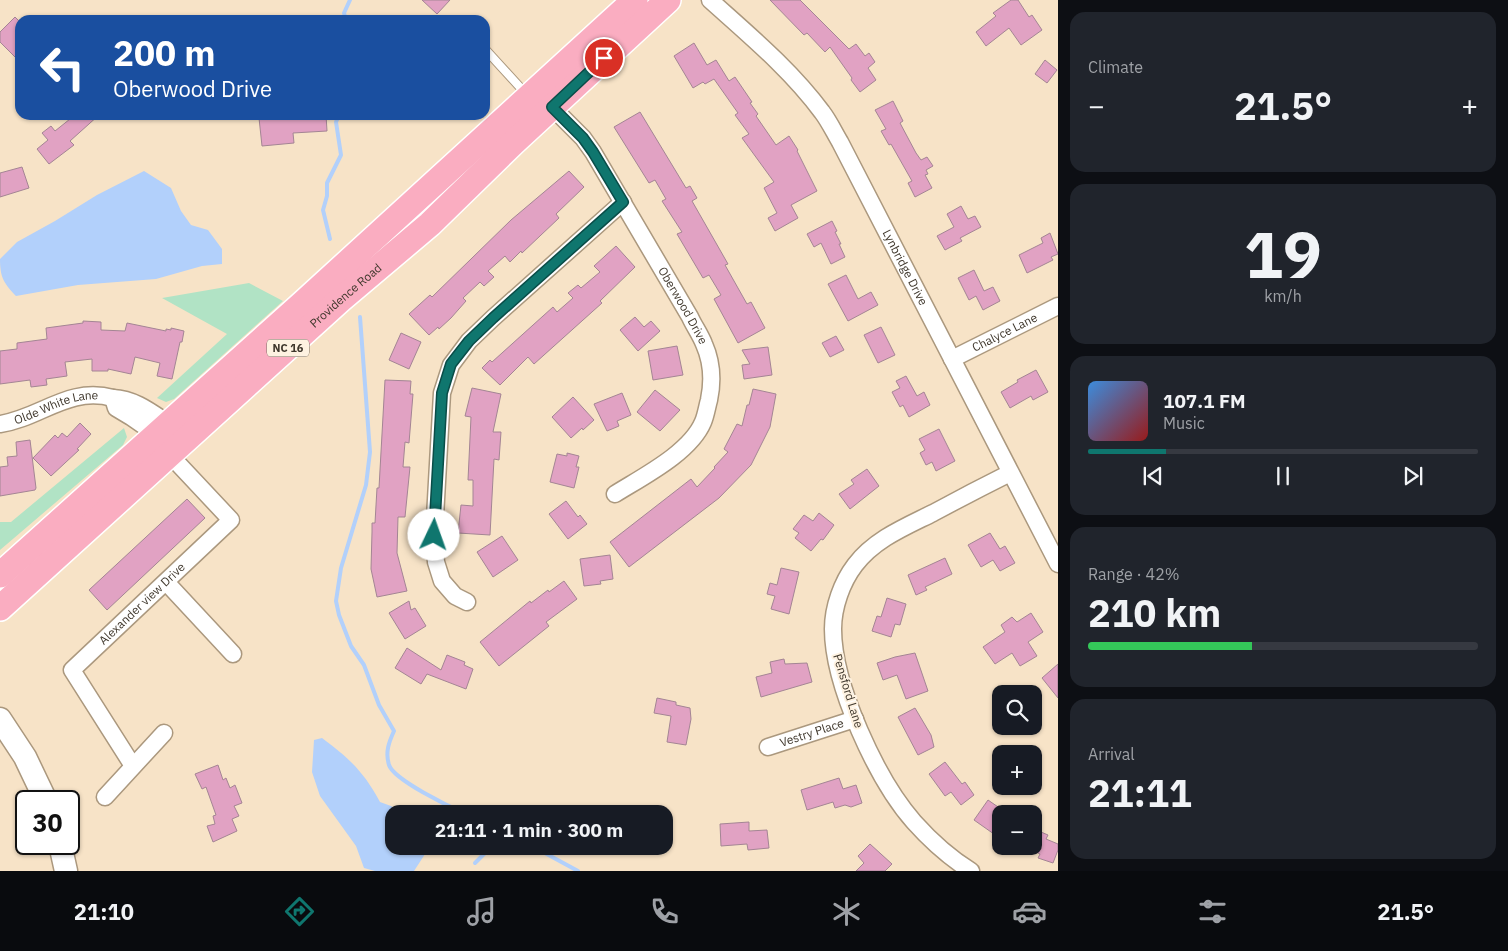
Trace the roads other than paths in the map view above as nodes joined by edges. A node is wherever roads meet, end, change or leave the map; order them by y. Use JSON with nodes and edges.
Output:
{"nodes":[{"id":1,"x":635,"y":0,"type":"edge"},
{"id":2,"x":668,"y":0,"type":"edge"},
{"id":3,"x":710,"y":0,"type":"edge"},
{"id":4,"x":490,"y":54,"type":"edge"},
{"id":5,"x":529,"y":97,"type":"junction"},
{"id":6,"x":552,"y":107,"type":"junction"},
{"id":7,"x":623,"y":202,"type":"junction"},
{"id":8,"x":1058,"y":306,"type":"edge"},
{"id":9,"x":952,"y":359,"type":"junction"},
{"id":10,"x":0,"y":424,"type":"edge"},
{"id":11,"x":165,"y":438,"type":"junction"},
{"id":12,"x":1010,"y":473,"type":"junction"},
{"id":13,"x":615,"y":494,"type":"dead end"},
{"id":14,"x":1058,"y":564,"type":"edge"},
{"id":15,"x":0,"y":575,"type":"edge"},
{"id":16,"x":166,"y":582,"type":"junction"},
{"id":17,"x":467,"y":602,"type":"dead end"},
{"id":18,"x":0,"y":608,"type":"edge"},
{"id":19,"x":233,"y":654,"type":"dead end"},
{"id":20,"x":855,"y":719,"type":"junction"},
{"id":21,"x":0,"y":720,"type":"edge"},
{"id":22,"x":164,"y":733,"type":"dead end"},
{"id":23,"x":768,"y":747,"type":"dead end"},
{"id":24,"x":133,"y":766,"type":"junction"},
{"id":25,"x":41,"y":790,"type":"edge"},
{"id":26,"x":105,"y":798,"type":"dead end"},
{"id":27,"x":62,"y":855,"type":"edge"},
{"id":28,"x":66,"y":871,"type":"edge"},
{"id":29,"x":972,"y":871,"type":"edge"}],
"edges":[{"from":1,"to":5,"type":"main road","name":"Providence Road","number":"NC 16"},
{"from":2,"to":6,"type":"main road","name":"Providence Road","number":"NC 16"},
{"from":3,"to":9,"type":"street","name":"Lynbridge Drive"},
{"from":4,"to":5,"type":"lane"},
{"from":5,"to":11,"type":"main road","name":"Providence Road","number":"NC 16"},
{"from":6,"to":7,"type":"street","name":"Oberwood Drive"},
{"from":6,"to":11,"type":"main road","name":"Providence Road","number":"NC 16"},
{"from":7,"to":13,"type":"street","name":"Oberwood Drive"},
{"from":7,"to":17,"type":"street"},
{"from":8,"to":9,"type":"street","name":"Chalyce Lane"},
{"from":9,"to":12,"type":"street","name":"Lynbridge Drive"},
{"from":10,"to":11,"type":"street","name":"Olde White Lane"},
{"from":11,"to":15,"type":"main road","name":"Providence Road","number":"NC 16"},
{"from":11,"to":16,"type":"street","name":"Alexander view Drive"},
{"from":11,"to":18,"type":"main road","name":"Providence Road","number":"NC 16"},
{"from":12,"to":14,"type":"street","name":"Lynbridge Drive"},
{"from":12,"to":20,"type":"street","name":"Pensford Lane"},
{"from":16,"to":19,"type":"street"},
{"from":16,"to":24,"type":"street","name":"Alexander view Drive"},
{"from":20,"to":23,"type":"street","name":"Vestry Place"},
{"from":20,"to":29,"type":"street","name":"Pensford Lane"},
{"from":21,"to":25,"type":"street"},
{"from":22,"to":24,"type":"street"},
{"from":24,"to":26,"type":"street"},
{"from":27,"to":28,"type":"street"}]}
